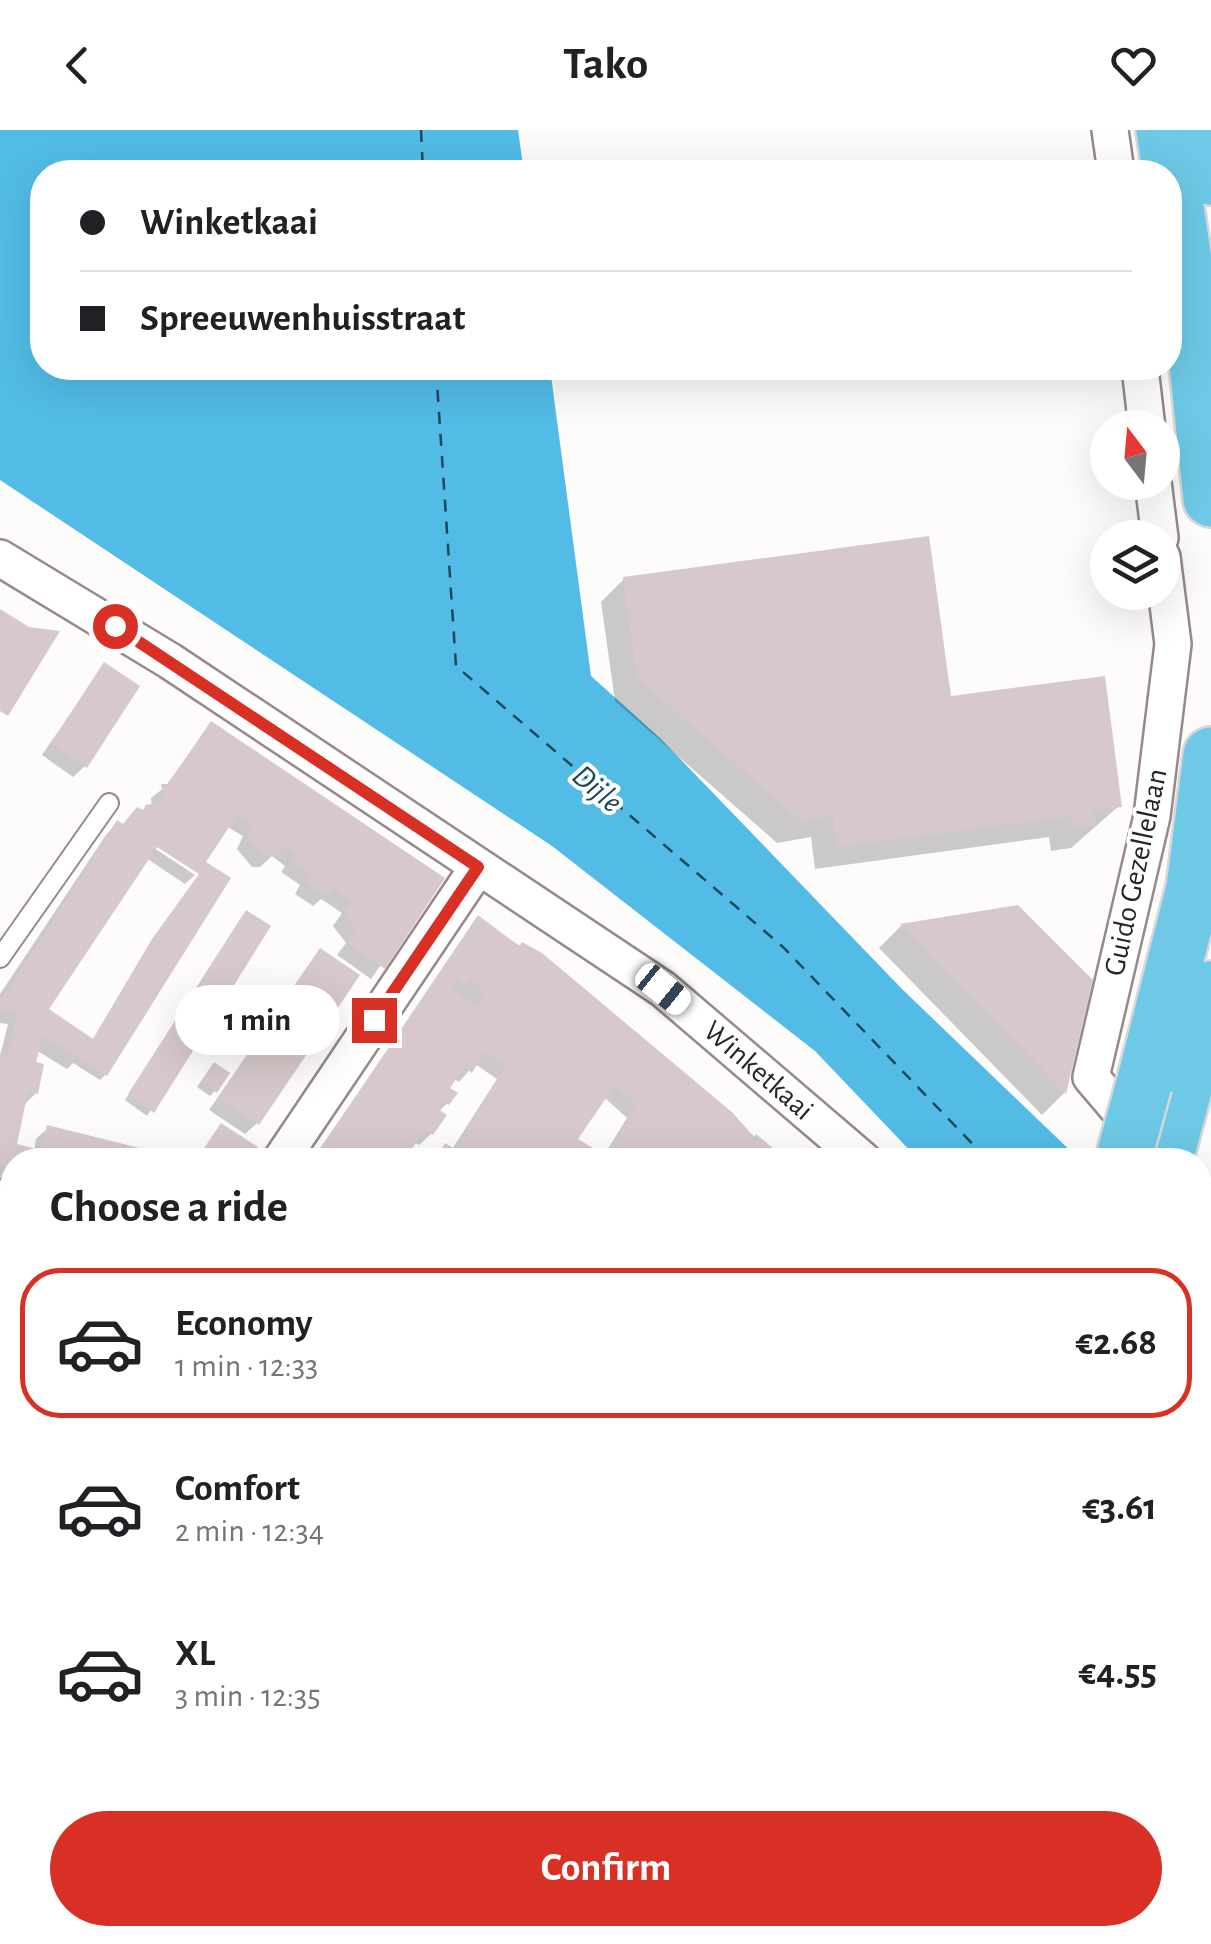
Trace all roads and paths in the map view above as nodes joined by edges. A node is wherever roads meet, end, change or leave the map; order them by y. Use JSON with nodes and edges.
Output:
{"nodes":[{"id":1,"x":1110,"y":130,"type":"edge"},
{"id":2,"x":1164,"y":130,"type":"edge"},
{"id":3,"x":1206,"y":130,"type":"edge"},
{"id":4,"x":1114,"y":160,"type":"edge"},
{"id":5,"x":1169,"y":160,"type":"edge"},
{"id":6,"x":1211,"y":177,"type":"edge"},
{"id":7,"x":1182,"y":247,"type":"edge"},
{"id":8,"x":1141,"y":380,"type":"edge"},
{"id":9,"x":1145,"y":410,"type":"edge"},
{"id":10,"x":1211,"y":499,"type":"edge"},
{"id":11,"x":0,"y":558,"type":"edge"},
{"id":12,"x":1169,"y":610,"type":"edge"},
{"id":13,"x":1211,"y":755,"type":"edge"},
{"id":14,"x":109,"y":804,"type":"dead end"},
{"id":15,"x":478,"y":867,"type":"junction"},
{"id":16,"x":0,"y":958,"type":"edge"},
{"id":17,"x":1211,"y":989,"type":"edge"},
{"id":18,"x":1161,"y":1132,"type":"edge"},
{"id":19,"x":289,"y":1148,"type":"edge"},
{"id":20,"x":848,"y":1148,"type":"edge"},
{"id":21,"x":1139,"y":1148,"type":"edge"}],
"edges":[{"from":1,"to":4,"type":"street"},
{"from":2,"to":5,"type":"main road"},
{"from":3,"to":6,"type":"main road"},
{"from":7,"to":10,"type":"main road"},
{"from":8,"to":9,"type":"street"},
{"from":11,"to":15,"type":"street","name":"Winketkaai"},
{"from":12,"to":18,"type":"street","name":"Guido Gezellelaan"},
{"from":13,"to":18,"type":"main road","name":"Guido Gezellelaan"},
{"from":14,"to":16,"type":"lane"},
{"from":15,"to":19,"type":"street"},
{"from":15,"to":20,"type":"street","name":"Winketkaai"},
{"from":17,"to":18,"type":"main road"},
{"from":18,"to":21,"type":"main road","bridge":true}]}
